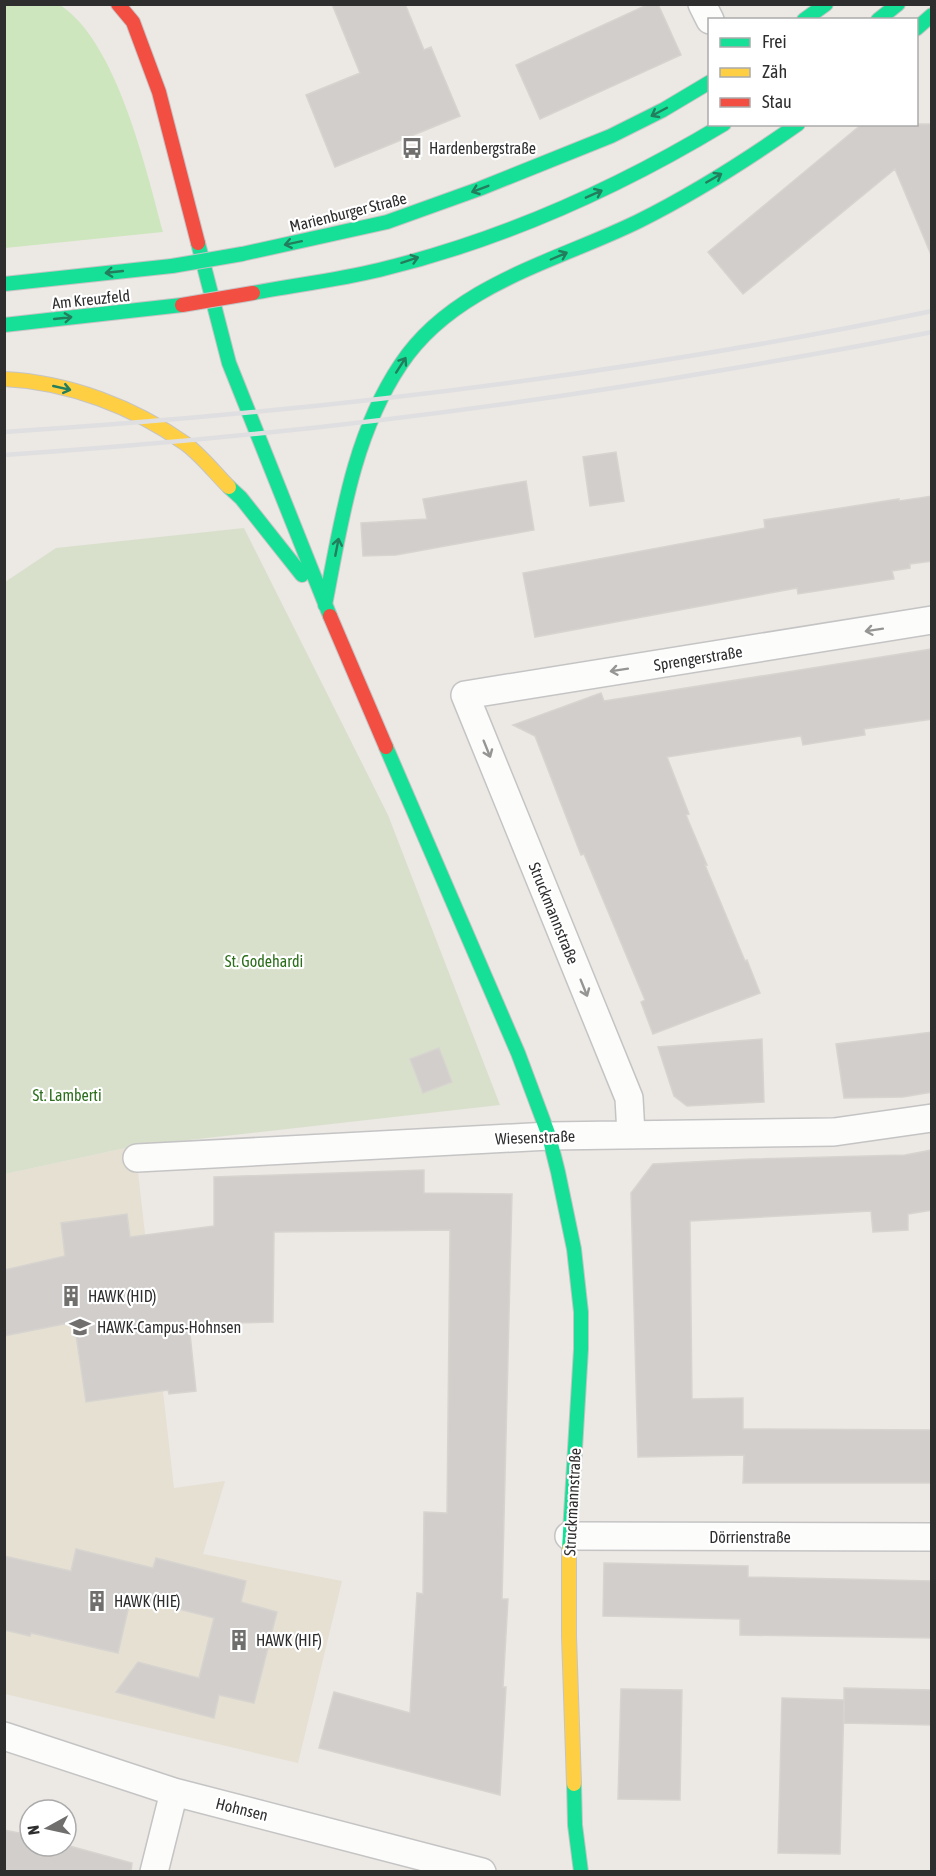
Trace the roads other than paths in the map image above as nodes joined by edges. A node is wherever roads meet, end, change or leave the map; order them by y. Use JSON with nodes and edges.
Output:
{"nodes":[{"id":1,"x":118,"y":4,"type":"edge"},
{"id":2,"x":702,"y":4,"type":"edge"},
{"id":3,"x":826,"y":4,"type":"edge"},
{"id":4,"x":898,"y":4,"type":"edge"},
{"id":5,"x":932,"y":15,"type":"edge"},
{"id":6,"x":709,"y":18,"type":"edge"},
{"id":7,"x":807,"y":18,"type":"edge"},
{"id":8,"x":880,"y":18,"type":"edge"},
{"id":9,"x":918,"y":27,"type":"edge"},
{"id":10,"x":708,"y":83,"type":"edge"},
{"id":11,"x":721,"y":126,"type":"edge"},
{"id":12,"x":795,"y":126,"type":"edge"},
{"id":13,"x":4,"y":284,"type":"edge"},
{"id":14,"x":4,"y":325,"type":"edge"},
{"id":15,"x":4,"y":379,"type":"edge"},
{"id":16,"x":326,"y":605,"type":"junction"},
{"id":17,"x":932,"y":620,"type":"edge"},
{"id":18,"x":465,"y":695,"type":"joint"},
{"id":19,"x":932,"y":1118,"type":"edge"},
{"id":20,"x":631,"y":1134,"type":"junction"},
{"id":21,"x":549,"y":1136,"type":"junction"},
{"id":22,"x":137,"y":1158,"type":"dead end"},
{"id":23,"x":569,"y":1536,"type":"junction"},
{"id":24,"x":932,"y":1537,"type":"edge"},
{"id":25,"x":4,"y":1736,"type":"edge"},
{"id":26,"x":174,"y":1792,"type":"junction"},
{"id":27,"x":154,"y":1872,"type":"edge"},
{"id":28,"x":482,"y":1872,"type":"edge"},
{"id":29,"x":581,"y":1872,"type":"edge"}],
"edges":[{"from":1,"to":16,"type":"main road"},
{"from":2,"to":6,"type":"street"},
{"from":3,"to":7,"type":"main road"},
{"from":4,"to":8,"type":"main road"},
{"from":5,"to":9,"type":"main road"},
{"from":10,"to":13,"type":"main road","name":"Marienburger Straße","one_way":true,"bridge":true},
{"from":14,"to":11,"type":"main road","name":"Am Kreuzfeld","one_way":true,"bridge":true},
{"from":16,"to":12,"type":"main road","one_way":true},
{"from":15,"to":16,"type":"main road","one_way":true},
{"from":16,"to":21,"type":"main road","name":"Struckmannstraße"},
{"from":17,"to":18,"type":"street","name":"Sprengerstraße","one_way":true},
{"from":18,"to":20,"type":"street","name":"Struckmannstraße","one_way":true},
{"from":19,"to":20,"type":"street","name":"Wiesenstraße"},
{"from":20,"to":21,"type":"street","name":"Wiesenstraße"},
{"from":21,"to":22,"type":"street","name":"Wiesenstraße"},
{"from":21,"to":23,"type":"main road","name":"Struckmannstraße"},
{"from":23,"to":24,"type":"street","name":"Dörrienstraße"},
{"from":23,"to":29,"type":"main road","name":"Struckmannstraße"},
{"from":25,"to":26,"type":"street","name":"Hohnsen"},
{"from":26,"to":27,"type":"street"},
{"from":26,"to":28,"type":"street","name":"Hohnsen"}]}
